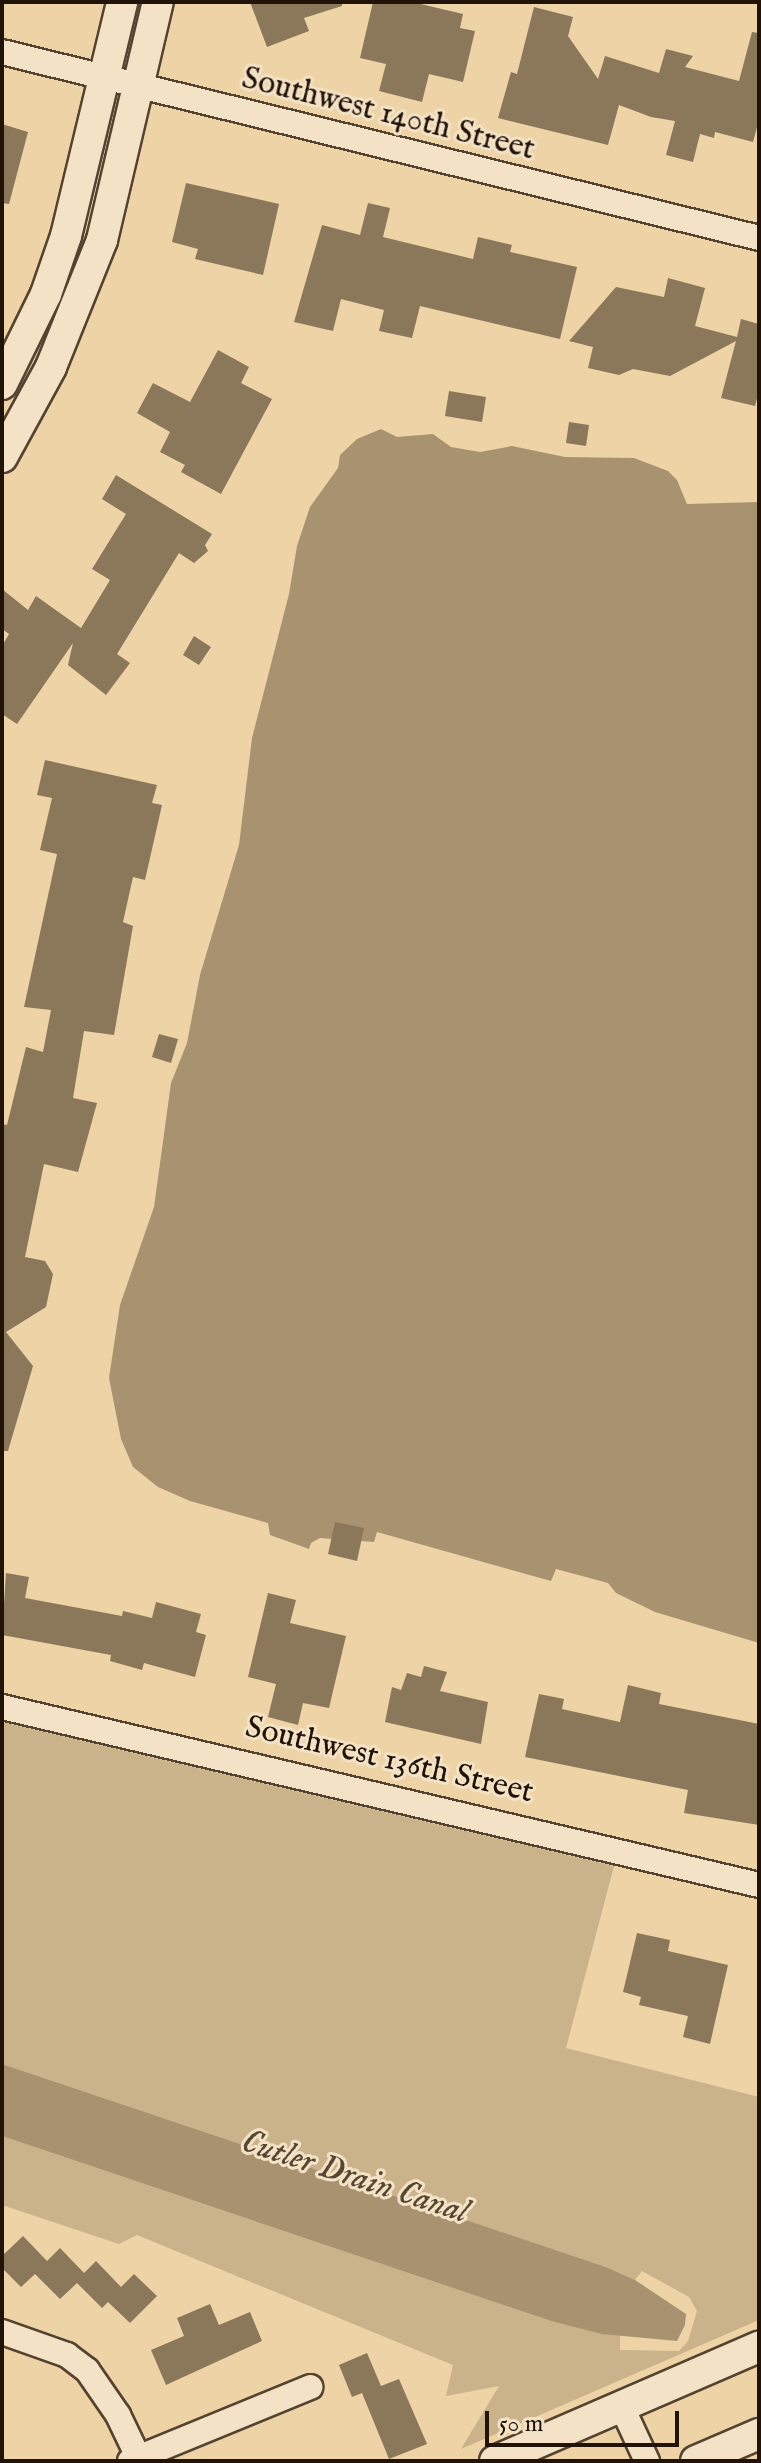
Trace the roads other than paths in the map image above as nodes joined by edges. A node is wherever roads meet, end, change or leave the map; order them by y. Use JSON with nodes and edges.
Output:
{"nodes":[{"id":1,"x":122,"y":2,"type":"edge"},
{"id":2,"x":158,"y":2,"type":"edge"},
{"id":3,"x":2,"y":52,"type":"edge"},
{"id":4,"x":105,"y":79,"type":"junction"},
{"id":5,"x":138,"y":88,"type":"junction"},
{"id":6,"x":759,"y":238,"type":"edge"},
{"id":7,"x":2,"y":384,"type":"edge"},
{"id":8,"x":2,"y":457,"type":"edge"},
{"id":9,"x":2,"y":1707,"type":"edge"},
{"id":10,"x":759,"y":1885,"type":"edge"},
{"id":11,"x":2,"y":2332,"type":"edge"},
{"id":12,"x":759,"y":2347,"type":"edge"},
{"id":13,"x":310,"y":2387,"type":"dead end"},
{"id":14,"x":621,"y":2405,"type":"junction"},
{"id":15,"x":759,"y":2434,"type":"edge"},
{"id":16,"x":136,"y":2460,"type":"edge"},
{"id":17,"x":495,"y":2461,"type":"edge"},
{"id":18,"x":647,"y":2461,"type":"edge"},
{"id":19,"x":696,"y":2461,"type":"edge"}],
"edges":[{"from":1,"to":4,"type":"street"},
{"from":2,"to":5,"type":"street"},
{"from":3,"to":4,"type":"street","name":"Southwest 140th Street"},
{"from":4,"to":5,"type":"street","name":"Southwest 140th Street"},
{"from":4,"to":7,"type":"street"},
{"from":5,"to":6,"type":"street","name":"Southwest 140th Street"},
{"from":5,"to":8,"type":"street"},
{"from":9,"to":10,"type":"street","name":"Southwest 136th Street"},
{"from":11,"to":16,"type":"street"},
{"from":12,"to":14,"type":"street"},
{"from":13,"to":16,"type":"street"},
{"from":14,"to":17,"type":"street"},
{"from":14,"to":18,"type":"street"},
{"from":15,"to":19,"type":"street"}]}
